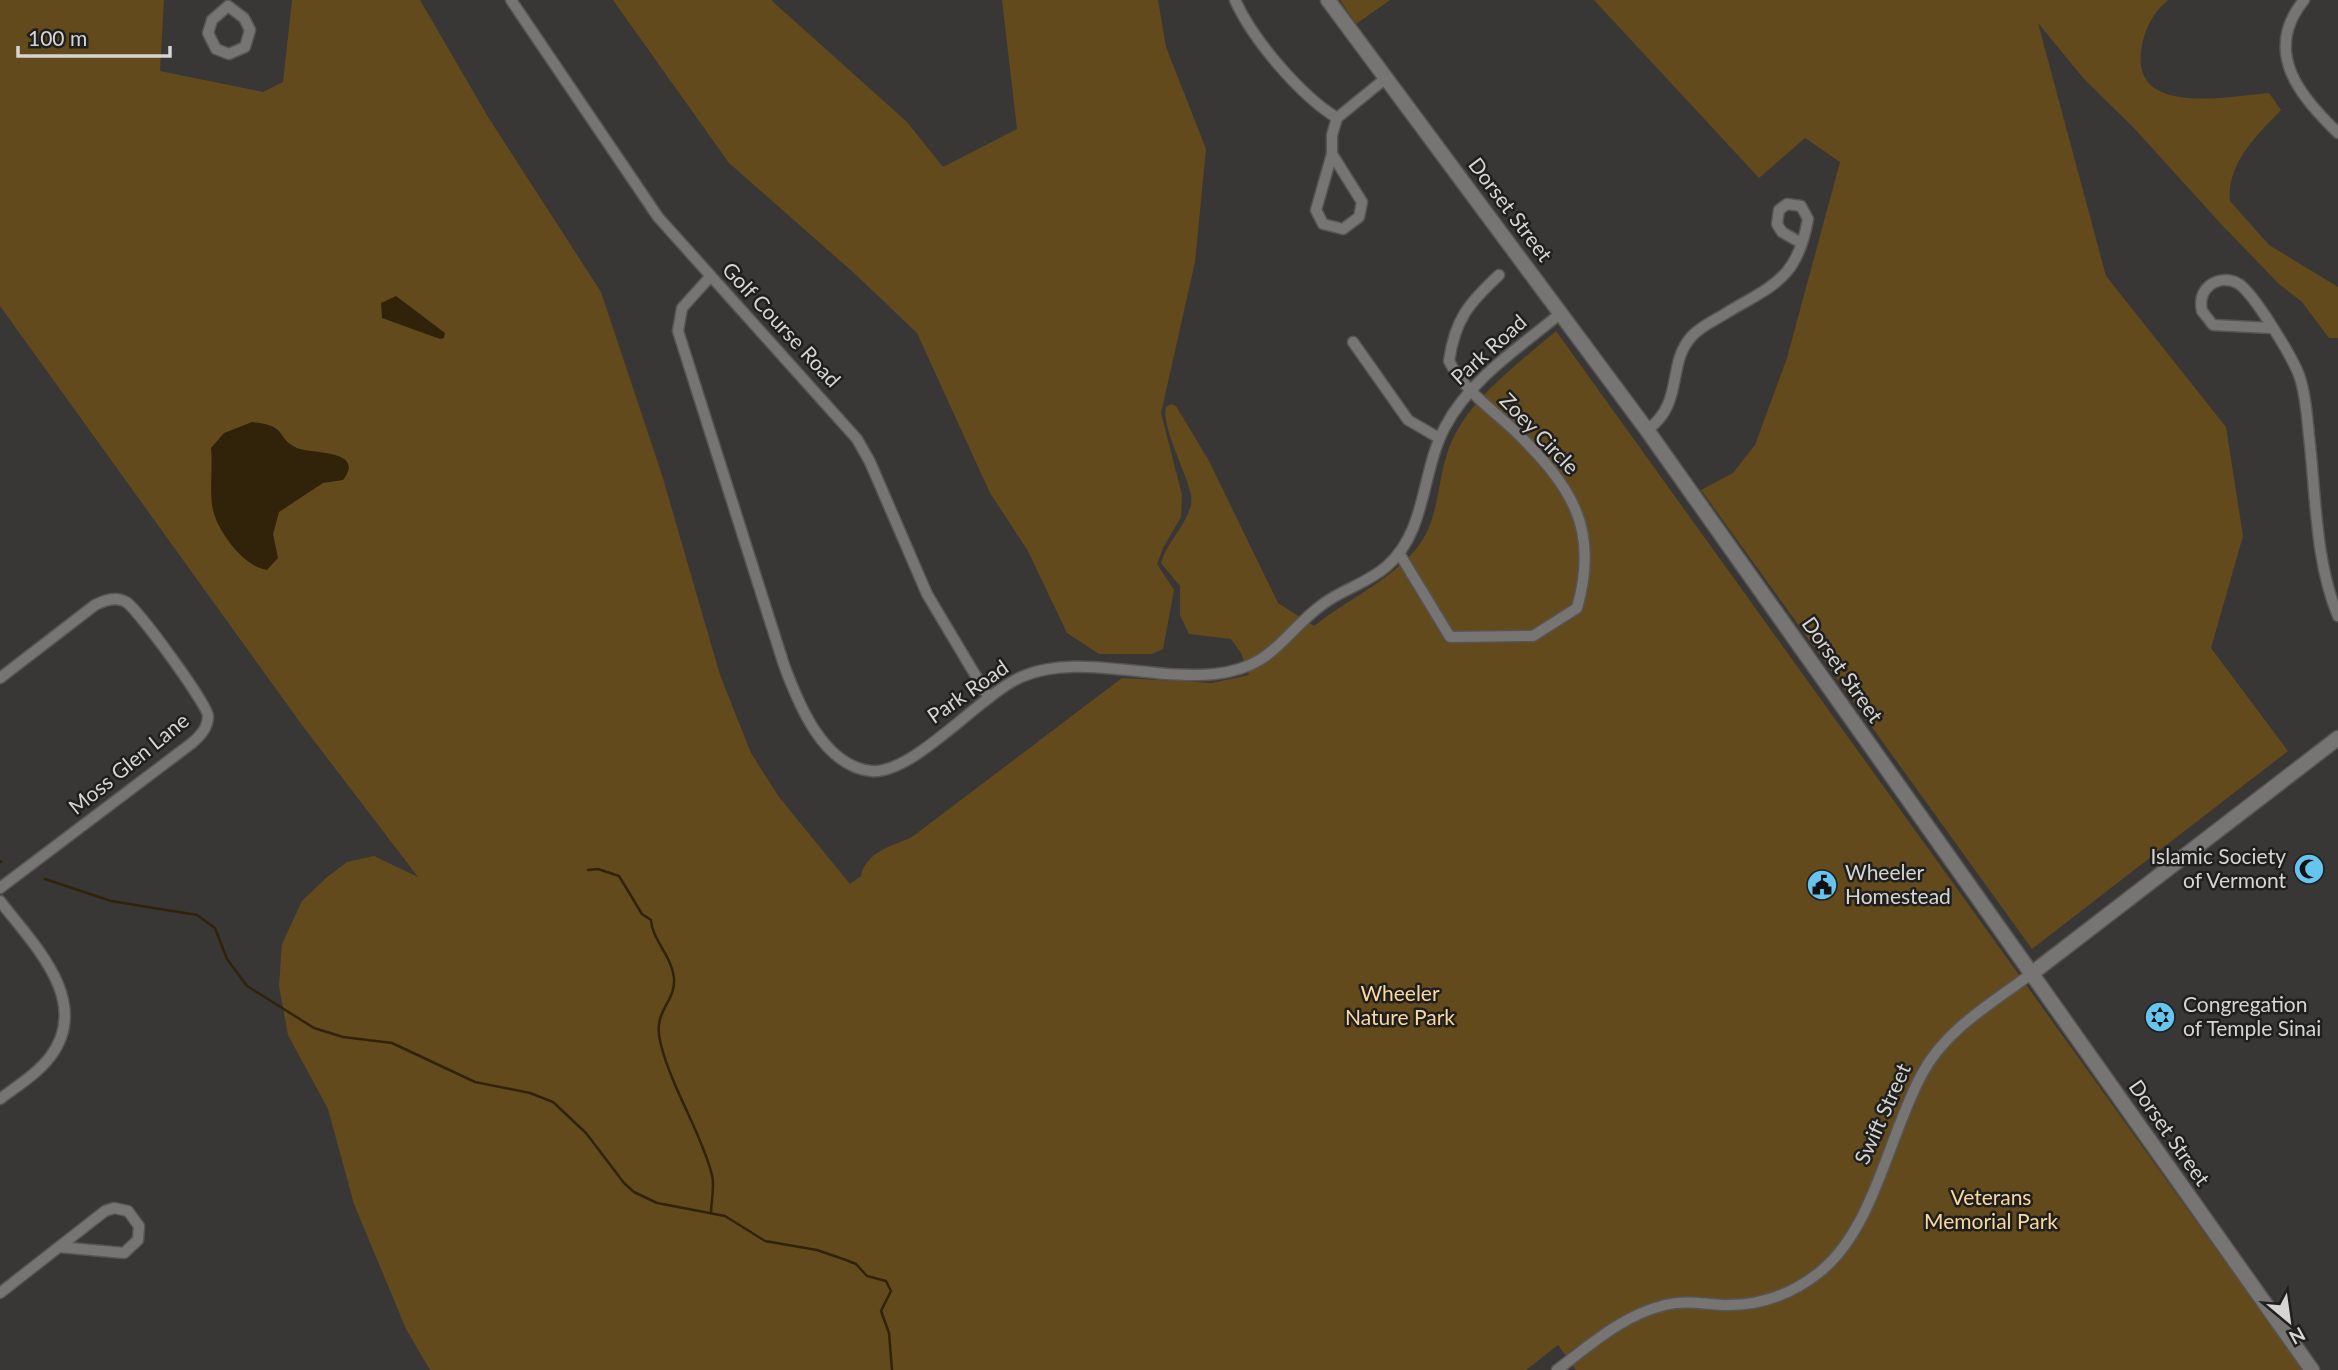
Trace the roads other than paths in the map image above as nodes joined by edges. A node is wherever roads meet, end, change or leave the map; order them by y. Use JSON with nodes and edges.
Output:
{"nodes":[{"id":1,"x":510,"y":0,"type":"edge"},
{"id":2,"x":1235,"y":0,"type":"edge"},
{"id":3,"x":1328,"y":0,"type":"edge"},
{"id":4,"x":2304,"y":0,"type":"edge"},
{"id":5,"x":228,"y":3,"type":"edge"},
{"id":6,"x":1385,"y":78,"type":"junction"},
{"id":7,"x":1337,"y":118,"type":"junction"},
{"id":8,"x":2338,"y":133,"type":"edge"},
{"id":9,"x":1332,"y":154,"type":"junction"},
{"id":10,"x":1801,"y":243,"type":"dead end"},
{"id":11,"x":1499,"y":275,"type":"dead end"},
{"id":12,"x":710,"y":277,"type":"junction"},
{"id":13,"x":1561,"y":313,"type":"junction"},
{"id":14,"x":2271,"y":328,"type":"junction"},
{"id":15,"x":1353,"y":342,"type":"dead end"},
{"id":16,"x":1469,"y":391,"type":"junction"},
{"id":17,"x":1647,"y":430,"type":"junction"},
{"id":18,"x":1439,"y":438,"type":"junction"},
{"id":19,"x":1399,"y":553,"type":"junction"},
{"id":20,"x":2338,"y":616,"type":"edge"},
{"id":21,"x":0,"y":678,"type":"edge"},
{"id":22,"x":989,"y":698,"type":"junction"},
{"id":23,"x":2338,"y":738,"type":"edge"},
{"id":24,"x":0,"y":888,"type":"edge"},
{"id":25,"x":0,"y":901,"type":"edge"},
{"id":26,"x":2031,"y":974,"type":"junction"},
{"id":27,"x":0,"y":1099,"type":"edge"},
{"id":28,"x":59,"y":1247,"type":"junction"},
{"id":29,"x":0,"y":1293,"type":"edge"},
{"id":30,"x":1557,"y":1370,"type":"edge"},
{"id":31,"x":2312,"y":1370,"type":"edge"}],
"edges":[{"from":1,"to":12,"type":"street","name":"Golf Course Road"},
{"from":2,"to":7,"type":"street"},
{"from":3,"to":6,"type":"street","name":"Dorset Street"},
{"from":4,"to":8,"type":"street"},
{"from":5,"to":5,"type":"street"},
{"from":6,"to":7,"type":"street"},
{"from":6,"to":13,"type":"street","name":"Dorset Street"},
{"from":7,"to":9,"type":"street"},
{"from":9,"to":9,"type":"street"},
{"from":10,"to":17,"type":"street"},
{"from":11,"to":16,"type":"street"},
{"from":12,"to":22,"type":"street","name":"Golf Course Road"},
{"from":12,"to":22,"type":"street","name":"Park Road"},
{"from":13,"to":16,"type":"street","name":"Park Road"},
{"from":13,"to":17,"type":"street","name":"Dorset Street"},
{"from":14,"to":14,"type":"street"},
{"from":14,"to":20,"type":"street"},
{"from":15,"to":18,"type":"street"},
{"from":16,"to":18,"type":"street","name":"Park Road"},
{"from":16,"to":19,"type":"street","name":"Zoey Circle"},
{"from":17,"to":26,"type":"street","name":"Dorset Street"},
{"from":18,"to":19,"type":"street","name":"Park Road"},
{"from":19,"to":22,"type":"street","name":"Park Road"},
{"from":21,"to":24,"type":"street","name":"Moss Glen Lane"},
{"from":23,"to":26,"type":"street","name":"Swift Street"},
{"from":25,"to":27,"type":"street"},
{"from":26,"to":30,"type":"street","name":"Swift Street"},
{"from":26,"to":31,"type":"street","name":"Dorset Street"},
{"from":28,"to":28,"type":"street"},
{"from":28,"to":29,"type":"street"}]}
